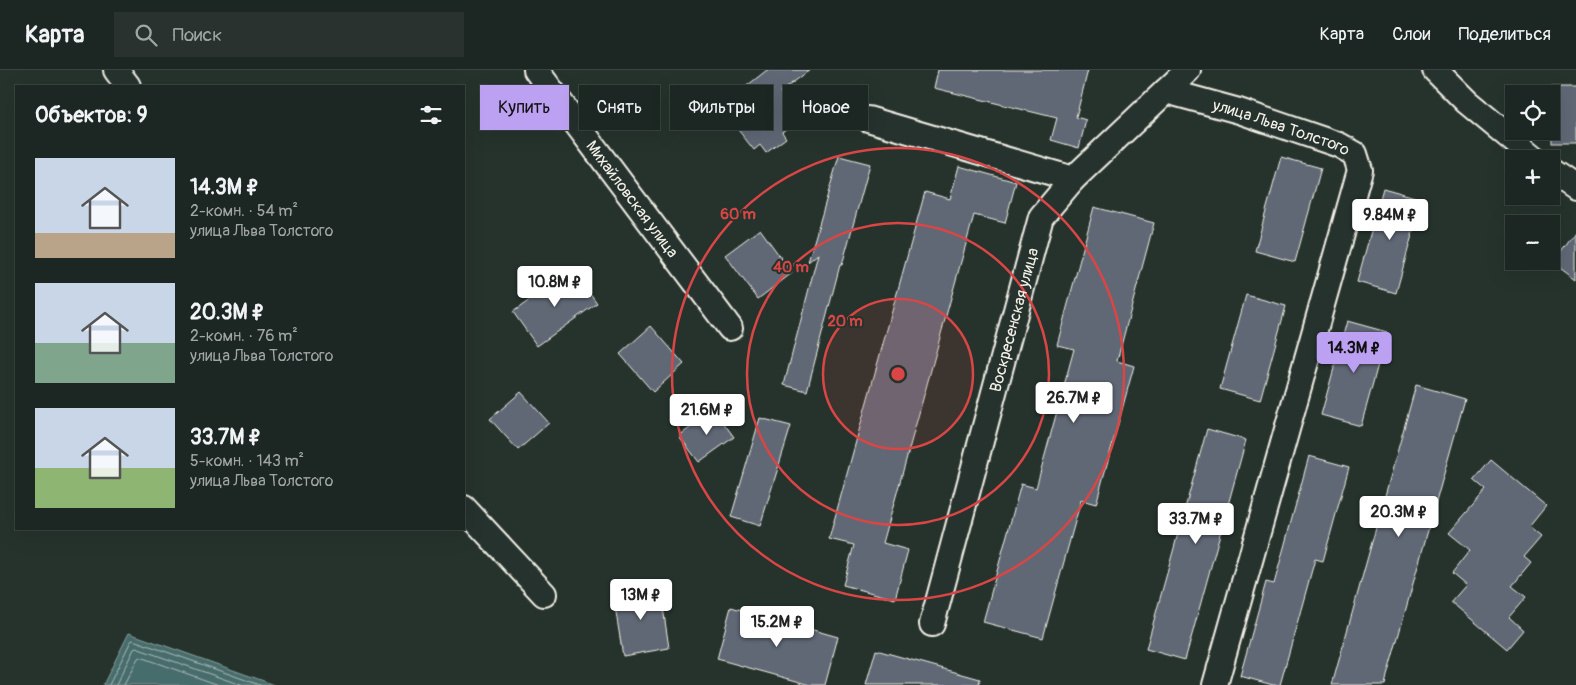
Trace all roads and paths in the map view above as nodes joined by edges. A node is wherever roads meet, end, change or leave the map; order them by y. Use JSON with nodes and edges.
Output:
{"nodes":[{"id":1,"x":116,"y":70,"type":"edge"},
{"id":2,"x":536,"y":70,"type":"edge"},
{"id":3,"x":1188,"y":70,"type":"edge"},
{"id":4,"x":1435,"y":70,"type":"edge"},
{"id":5,"x":127,"y":85,"type":"edge"},
{"id":6,"x":1166,"y":91,"type":"junction"},
{"id":7,"x":868,"y":119,"type":"dead end"},
{"id":8,"x":1525,"y":150,"type":"edge"},
{"id":9,"x":1560,"y":177,"type":"edge"},
{"id":10,"x":1073,"y":179,"type":"junction"},
{"id":11,"x":1576,"y":188,"type":"edge"},
{"id":12,"x":730,"y":328,"type":"dead end"},
{"id":13,"x":465,"y":509,"type":"edge"},
{"id":14,"x":544,"y":594,"type":"dead end"},
{"id":15,"x":932,"y":624,"type":"dead end"},
{"id":16,"x":1215,"y":685,"type":"edge"}],
"edges":[{"from":1,"to":5,"type":"street"},
{"from":2,"to":12,"type":"street","name":"Михайловская улица"},
{"from":3,"to":6,"type":"street","name":"Воскресенская улица"},
{"from":4,"to":8,"type":"street"},
{"from":6,"to":10,"type":"street","name":"Воскресенская улица"},
{"from":6,"to":16,"type":"street","name":"улица Льва Толстого"},
{"from":7,"to":10,"type":"street"},
{"from":9,"to":11,"type":"street"},
{"from":10,"to":15,"type":"street","name":"Воскресенская улица"},
{"from":13,"to":14,"type":"street"}]}
